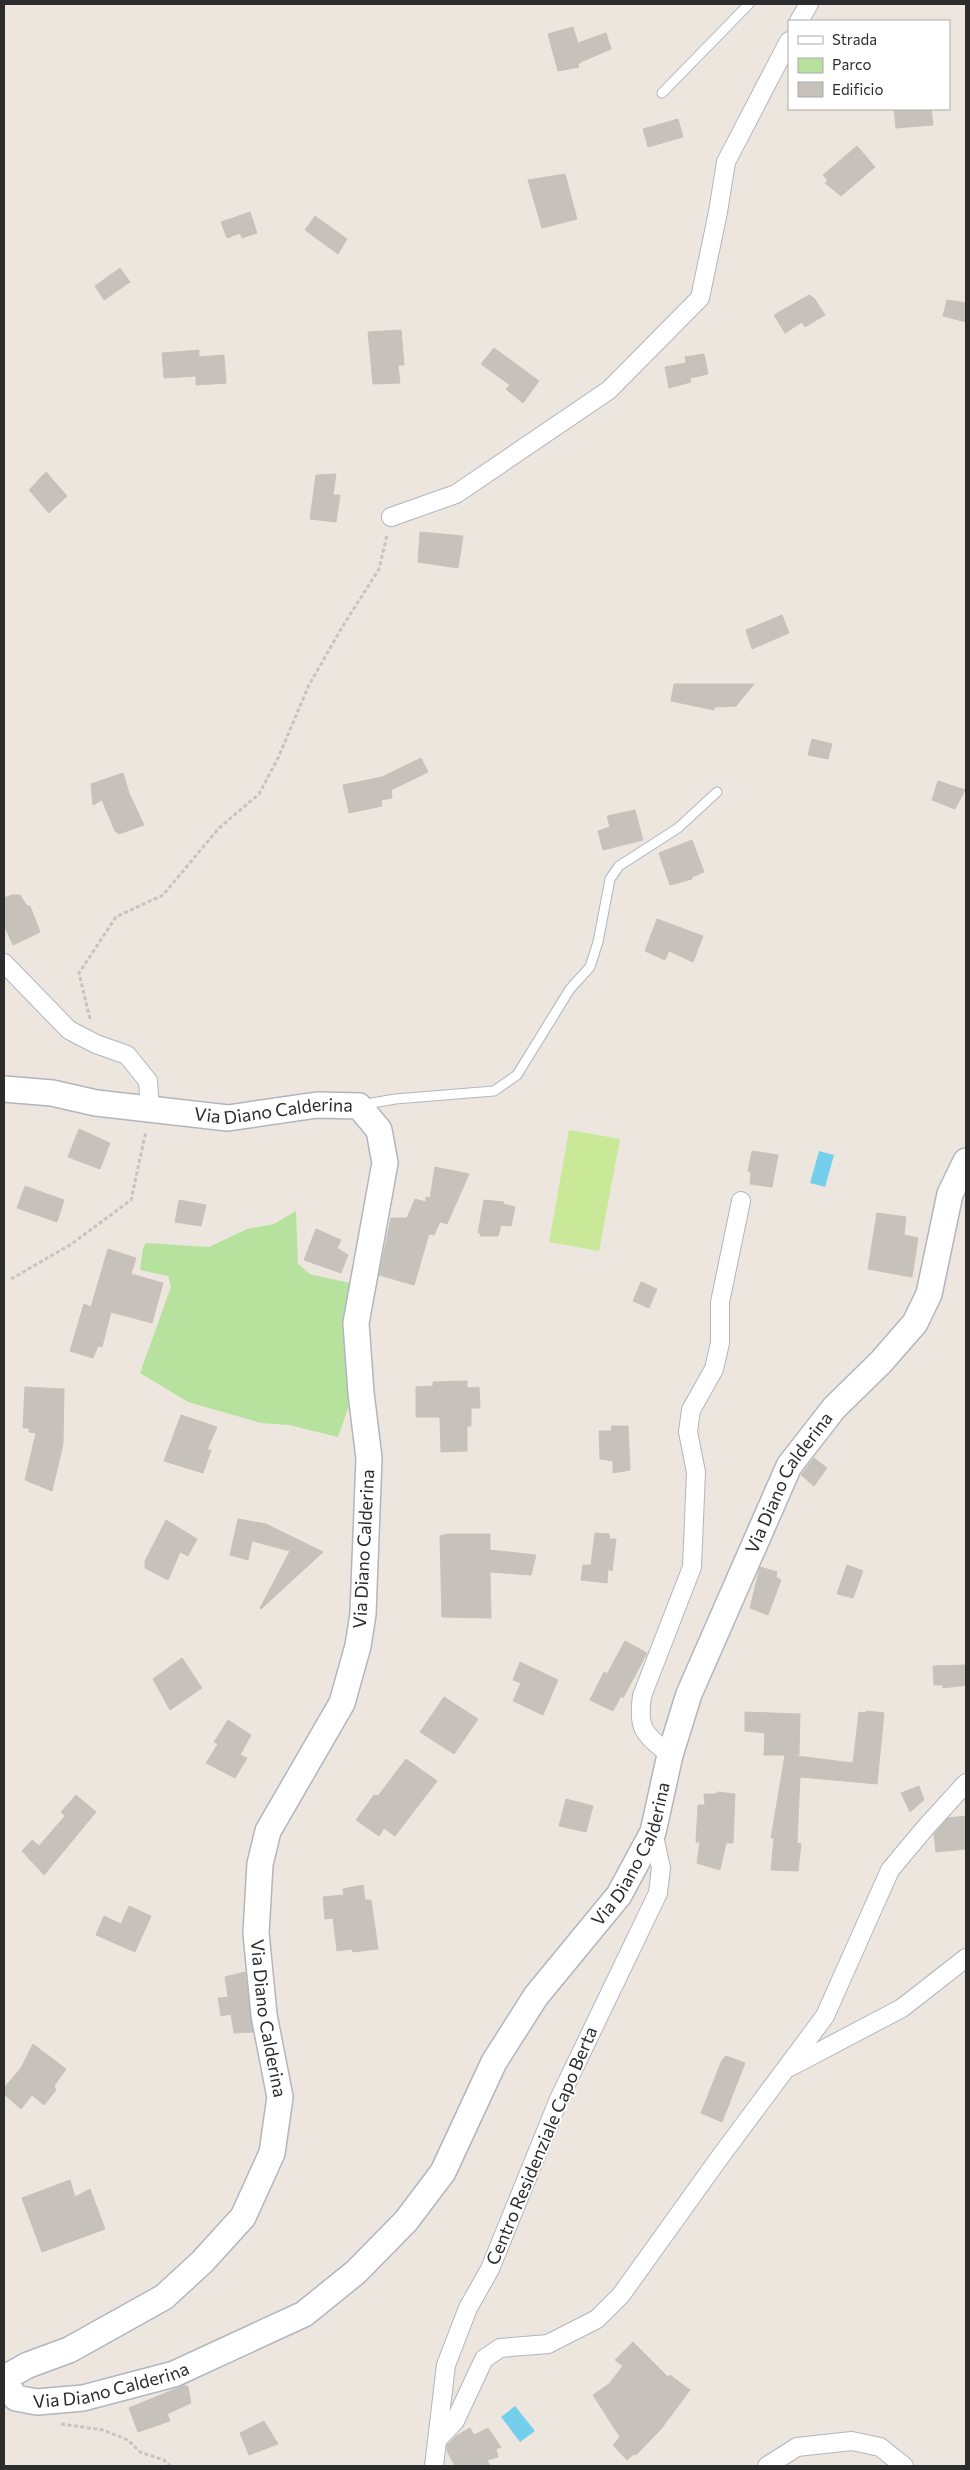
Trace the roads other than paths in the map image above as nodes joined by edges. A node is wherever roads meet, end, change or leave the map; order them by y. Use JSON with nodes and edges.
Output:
{"nodes":[{"id":1,"x":749,"y":4,"type":"edge"},
{"id":2,"x":809,"y":4,"type":"edge"},
{"id":3,"x":800,"y":20,"type":"edge"},
{"id":4,"x":788,"y":43,"type":"edge"},
{"id":5,"x":662,"y":93,"type":"dead end"},
{"id":6,"x":392,"y":517,"type":"road end"},
{"id":7,"x":717,"y":792,"type":"dead end"},
{"id":8,"x":4,"y":963,"type":"edge"},
{"id":9,"x":4,"y":1089,"type":"edge"},
{"id":10,"x":359,"y":1106,"type":"junction"},
{"id":11,"x":150,"y":1109,"type":"junction"},
{"id":12,"x":966,"y":1161,"type":"edge"},
{"id":13,"x":741,"y":1201,"type":"dead end"},
{"id":14,"x":670,"y":1755,"type":"junction"},
{"id":15,"x":966,"y":1783,"type":"edge"},
{"id":16,"x":653,"y":1832,"type":"junction"},
{"id":17,"x":966,"y":1958,"type":"edge"},
{"id":18,"x":788,"y":2068,"type":"junction"},
{"id":19,"x":5,"y":2384,"type":"edge"},
{"id":20,"x":438,"y":2438,"type":"junction"},
{"id":21,"x":434,"y":2466,"type":"edge"},
{"id":22,"x":767,"y":2466,"type":"edge"},
{"id":23,"x":904,"y":2466,"type":"edge"}],
"edges":[{"from":1,"to":5,"type":"lane"},
{"from":2,"to":3,"type":"street"},
{"from":4,"to":6,"type":"street"},
{"from":7,"to":10,"type":"lane"},
{"from":8,"to":11,"type":"street"},
{"from":9,"to":11,"type":"main road","name":"Via Diano Calderina"},
{"from":10,"to":11,"type":"main road","name":"Via Diano Calderina"},
{"from":10,"to":19,"type":"main road","name":"Via Diano Calderina"},
{"from":12,"to":14,"type":"main road","name":"Via Diano Calderina"},
{"from":13,"to":14,"type":"street"},
{"from":14,"to":16,"type":"main road","name":"Via Diano Calderina"},
{"from":15,"to":18,"type":"street"},
{"from":16,"to":19,"type":"main road","name":"Via Diano Calderina"},
{"from":16,"to":20,"type":"street","name":"Centro Residenziale Capo Berta"},
{"from":17,"to":18,"type":"street"},
{"from":18,"to":20,"type":"street"},
{"from":20,"to":21,"type":"street","name":"Centro Residenziale Capo Berta"},
{"from":22,"to":23,"type":"street"}]}
